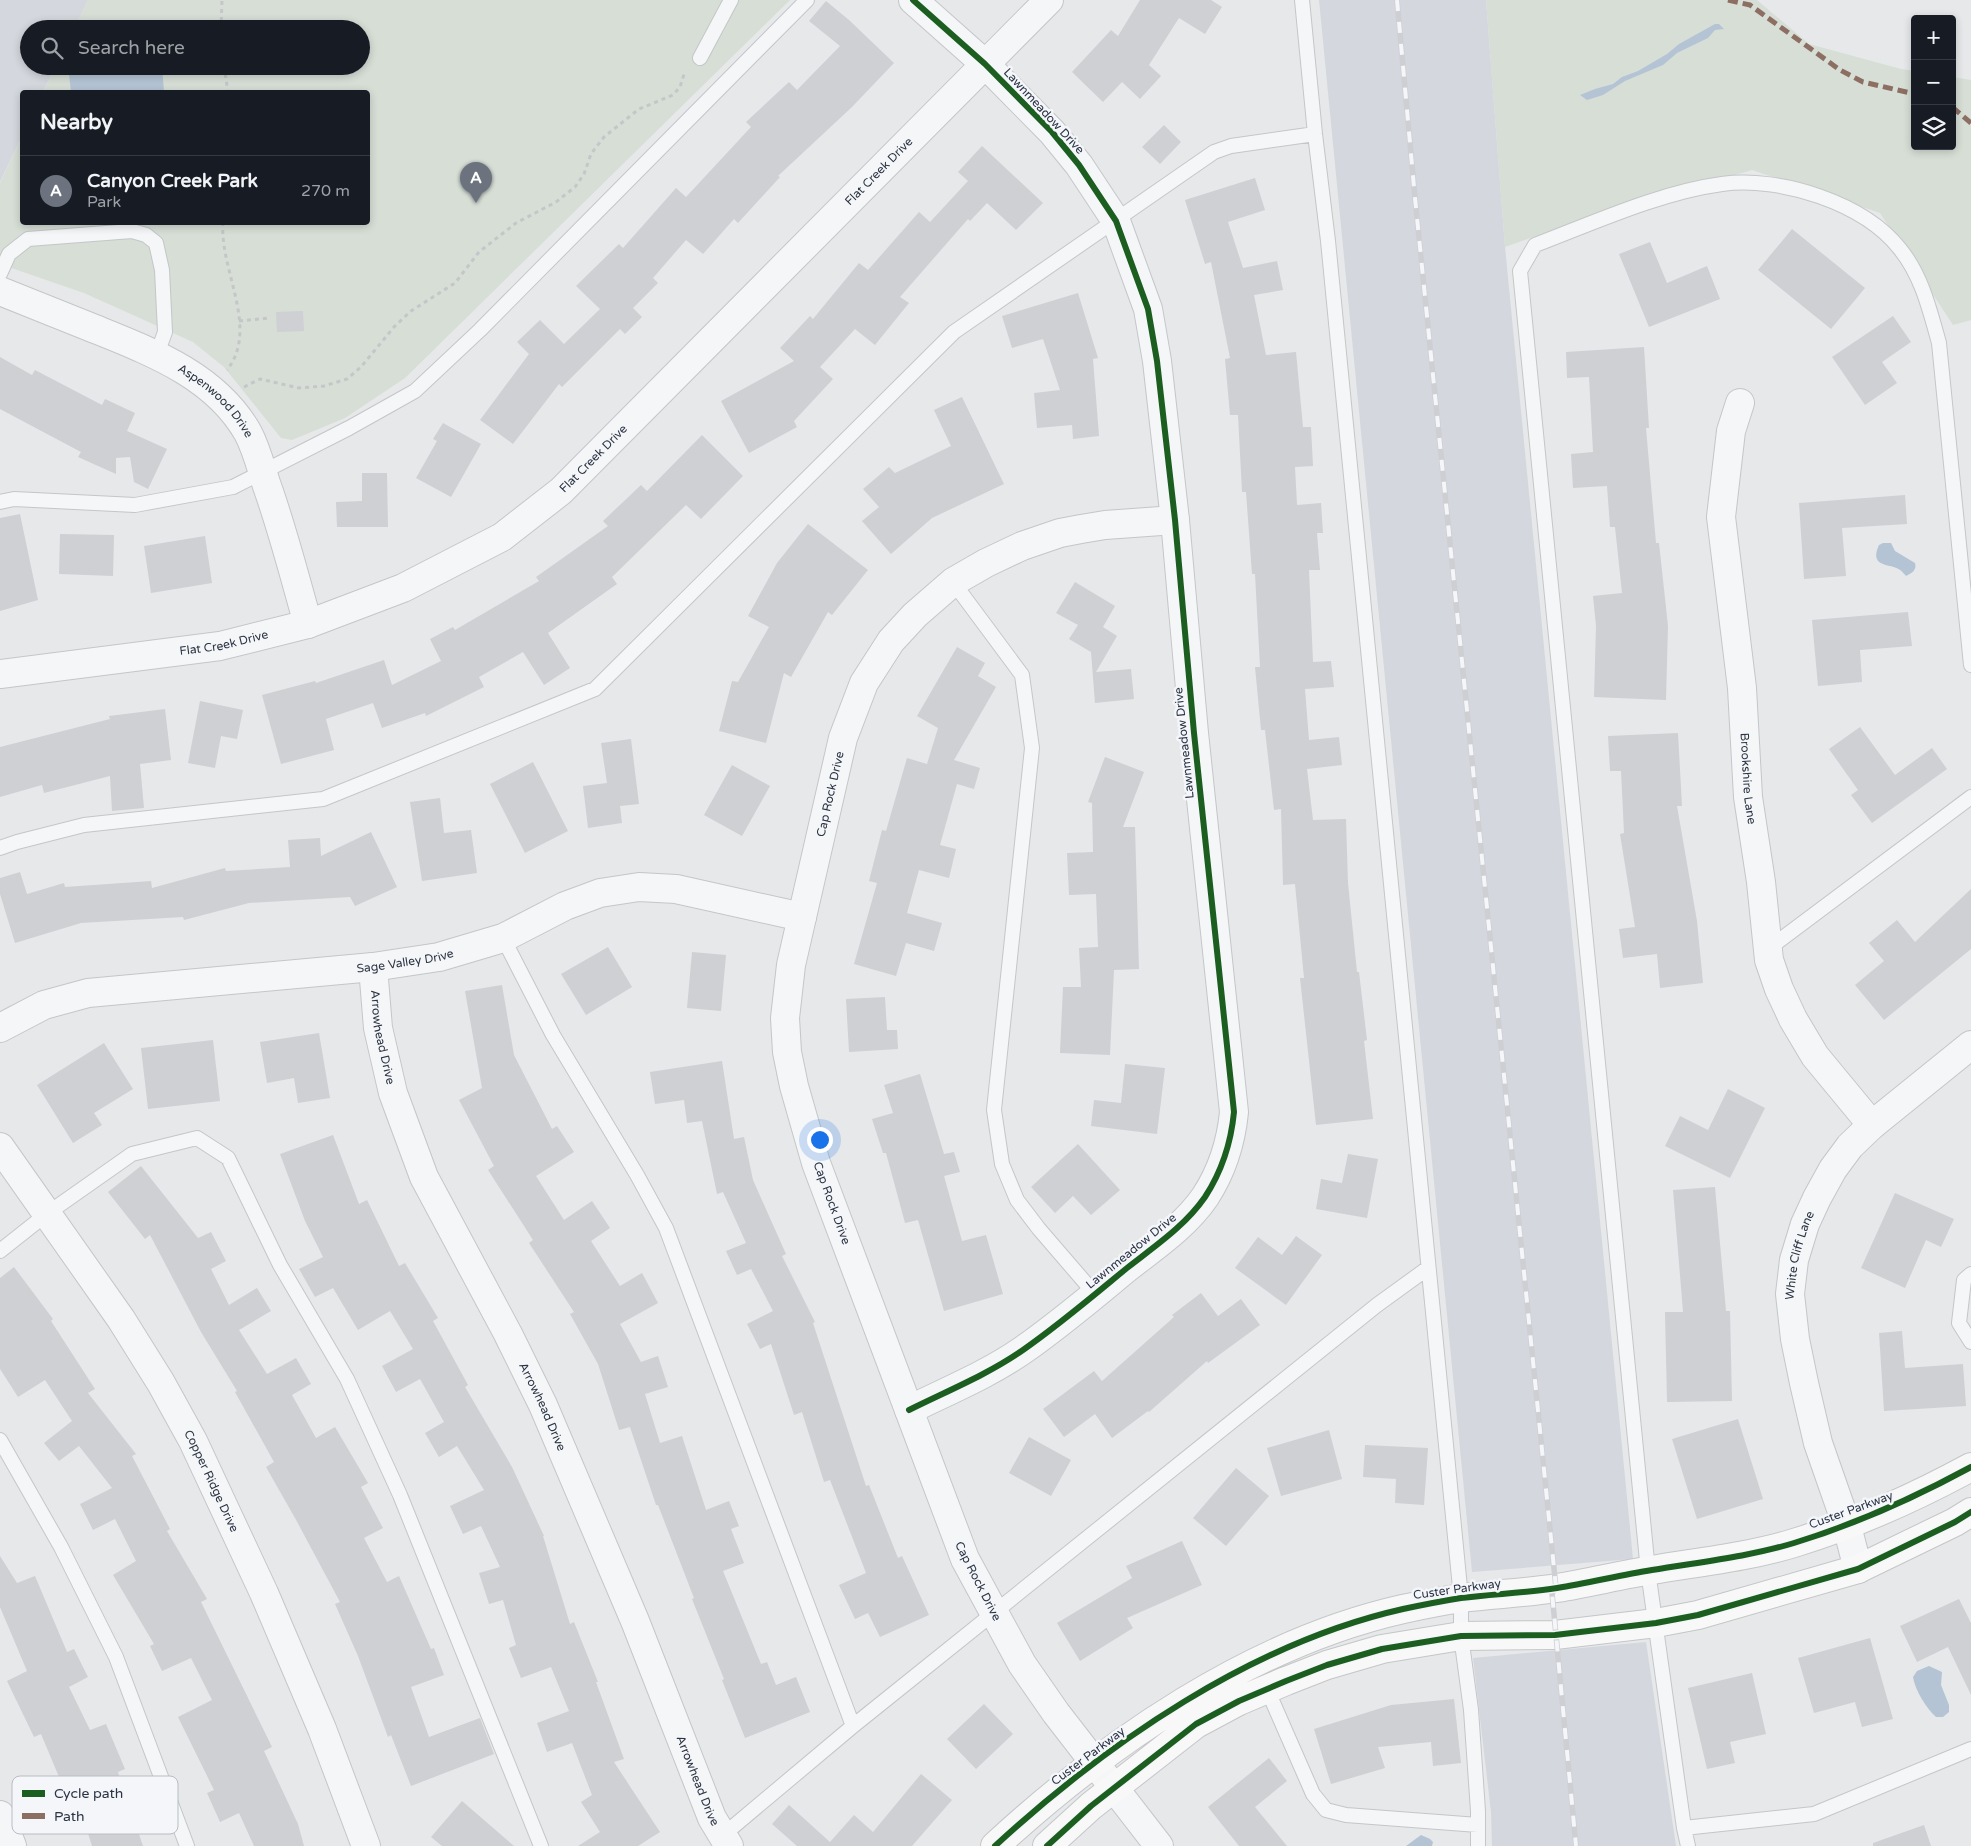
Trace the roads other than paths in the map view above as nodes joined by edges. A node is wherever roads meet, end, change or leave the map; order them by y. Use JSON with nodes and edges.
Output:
{"nodes":[{"id":1,"x":731,"y":0,"type":"edge"},
{"id":2,"x":808,"y":0,"type":"edge"},
{"id":3,"x":913,"y":0,"type":"edge"},
{"id":4,"x":1048,"y":0,"type":"edge"},
{"id":5,"x":1302,"y":0,"type":"edge"},
{"id":6,"x":700,"y":58,"type":"dead end"},
{"id":7,"x":985,"y":64,"type":"junction"},
{"id":8,"x":1314,"y":134,"type":"junction"},
{"id":9,"x":1116,"y":221,"type":"junction"},
{"id":10,"x":0,"y":274,"type":"edge"},
{"id":11,"x":0,"y":291,"type":"edge"},
{"id":12,"x":157,"y":354,"type":"junction"},
{"id":13,"x":1740,"y":403,"type":"dead end"},
{"id":14,"x":262,"y":471,"type":"junction"},
{"id":15,"x":0,"y":502,"type":"edge"},
{"id":16,"x":1175,"y":520,"type":"junction"},
{"id":17,"x":953,"y":582,"type":"junction"},
{"id":18,"x":308,"y":624,"type":"junction"},
{"id":19,"x":1971,"y":665,"type":"edge"},
{"id":20,"x":0,"y":674,"type":"edge"},
{"id":21,"x":1971,"y":797,"type":"edge"},
{"id":22,"x":0,"y":848,"type":"edge"},
{"id":23,"x":802,"y":917,"type":"junction"},
{"id":24,"x":503,"y":938,"type":"junction"},
{"id":25,"x":1768,"y":949,"type":"junction"},
{"id":26,"x":373,"y":967,"type":"junction"},
{"id":27,"x":0,"y":1028,"type":"edge"},
{"id":28,"x":1971,"y":1046,"type":"edge"},
{"id":29,"x":1872,"y":1125,"type":"junction"},
{"id":30,"x":0,"y":1147,"type":"edge"},
{"id":31,"x":48,"y":1213,"type":"junction"},
{"id":32,"x":0,"y":1251,"type":"edge"},
{"id":33,"x":1428,"y":1268,"type":"junction"},
{"id":34,"x":1971,"y":1274,"type":"edge"},
{"id":35,"x":1095,"y":1294,"type":"junction"},
{"id":36,"x":1971,"y":1342,"type":"edge"},
{"id":37,"x":909,"y":1410,"type":"junction"},
{"id":38,"x":0,"y":1440,"type":"edge"},
{"id":39,"x":1971,"y":1467,"type":"edge"},
{"id":40,"x":1971,"y":1512,"type":"edge"},
{"id":41,"x":1847,"y":1526,"type":"junction"},
{"id":42,"x":1858,"y":1569,"type":"junction"},
{"id":43,"x":1648,"y":1571,"type":"junction"},
{"id":44,"x":1460,"y":1598,"type":"junction"},
{"id":45,"x":994,"y":1613,"type":"junction"},
{"id":46,"x":1656,"y":1624,"type":"junction"},
{"id":47,"x":1460,"y":1636,"type":"junction"},
{"id":48,"x":1267,"y":1689,"type":"junction"},
{"id":49,"x":853,"y":1726,"type":"junction"},
{"id":50,"x":1971,"y":1749,"type":"edge"},
{"id":51,"x":1095,"y":1762,"type":"junction"},
{"id":52,"x":161,"y":1776,"type":"edge"},
{"id":53,"x":1114,"y":1789,"type":"junction"},
{"id":54,"x":0,"y":1815,"type":"edge"},
{"id":55,"x":178,"y":1822,"type":"edge"},
{"id":56,"x":1478,"y":1825,"type":"junction"},
{"id":57,"x":1684,"y":1828,"type":"junction"},
{"id":58,"x":726,"y":1841,"type":"edge"},
{"id":59,"x":12,"y":1846,"type":"edge"},
{"id":60,"x":187,"y":1846,"type":"edge"},
{"id":61,"x":366,"y":1846,"type":"edge"},
{"id":62,"x":541,"y":1846,"type":"edge"},
{"id":63,"x":995,"y":1846,"type":"edge"},
{"id":64,"x":1047,"y":1846,"type":"edge"},
{"id":65,"x":1159,"y":1846,"type":"edge"},
{"id":66,"x":1478,"y":1846,"type":"edge"},
{"id":67,"x":1688,"y":1846,"type":"edge"}],
"edges":[{"from":1,"to":6,"type":"lane"},
{"from":2,"to":14,"type":"lane"},
{"from":3,"to":7,"type":"street","name":"Lawnmeadow Drive"},
{"from":4,"to":7,"type":"street","name":"Flat Creek Drive"},
{"from":5,"to":8,"type":"lane"},
{"from":7,"to":9,"type":"street","name":"Lawnmeadow Drive"},
{"from":7,"to":18,"type":"street","name":"Flat Creek Drive"},
{"from":8,"to":9,"type":"lane"},
{"from":8,"to":33,"type":"lane"},
{"from":9,"to":16,"type":"street","name":"Lawnmeadow Drive"},
{"from":9,"to":22,"type":"lane"},
{"from":10,"to":12,"type":"lane"},
{"from":11,"to":12,"type":"street","name":"Aspenwood Drive"},
{"from":12,"to":14,"type":"street","name":"Aspenwood Drive"},
{"from":13,"to":25,"type":"street","name":"Brookshire Lane"},
{"from":14,"to":15,"type":"lane"},
{"from":14,"to":18,"type":"street","name":"Aspenwood Drive"},
{"from":16,"to":17,"type":"street","name":"Cap Rock Drive"},
{"from":16,"to":35,"type":"street","name":"Lawnmeadow Drive"},
{"from":17,"to":23,"type":"street","name":"Cap Rock Drive"},
{"from":17,"to":35,"type":"lane"},
{"from":18,"to":20,"type":"street","name":"Flat Creek Drive"},
{"from":19,"to":43,"type":"lane"},
{"from":21,"to":25,"type":"lane"},
{"from":23,"to":24,"type":"street","name":"Sage Valley Drive"},
{"from":23,"to":37,"type":"street","name":"Cap Rock Drive"},
{"from":24,"to":26,"type":"street","name":"Sage Valley Drive"},
{"from":24,"to":49,"type":"lane"},
{"from":25,"to":29,"type":"street","name":"Brookshire Lane"},
{"from":26,"to":27,"type":"street","name":"Sage Valley Drive"},
{"from":26,"to":58,"type":"street","name":"Arrowhead Drive"},
{"from":28,"to":29,"type":"street","name":"White Cliff Lane"},
{"from":29,"to":41,"type":"street","name":"White Cliff Lane"},
{"from":30,"to":31,"type":"street","name":"Copper Ridge Drive"},
{"from":31,"to":32,"type":"lane"},
{"from":31,"to":61,"type":"street","name":"Copper Ridge Drive"},
{"from":31,"to":62,"type":"lane"},
{"from":33,"to":44,"type":"lane"},
{"from":33,"to":45,"type":"lane"},
{"from":34,"to":36,"type":"lane"},
{"from":35,"to":37,"type":"street","name":"Lawnmeadow Drive"},
{"from":37,"to":45,"type":"street","name":"Cap Rock Drive"},
{"from":38,"to":52,"type":"lane"},
{"from":39,"to":41,"type":"street","name":"Custer Parkway"},
{"from":40,"to":42,"type":"street"},
{"from":41,"to":42,"type":"street","name":"White Cliff Lane"},
{"from":41,"to":43,"type":"street","name":"Custer Parkway"},
{"from":42,"to":46,"type":"street"},
{"from":43,"to":44,"type":"street","name":"Custer Parkway"},
{"from":43,"to":46,"type":"lane"},
{"from":44,"to":47,"type":"lane"},
{"from":44,"to":51,"type":"street","name":"Custer Parkway"},
{"from":45,"to":49,"type":"lane"},
{"from":45,"to":51,"type":"street","name":"Cap Rock Drive"},
{"from":46,"to":47,"type":"street"},
{"from":46,"to":57,"type":"lane"},
{"from":47,"to":48,"type":"street"},
{"from":47,"to":56,"type":"lane"},
{"from":48,"to":53,"type":"street"},
{"from":48,"to":56,"type":"lane"},
{"from":49,"to":58,"type":"lane"},
{"from":50,"to":57,"type":"lane"},
{"from":51,"to":53,"type":"street","name":"Cap Rock Drive"},
{"from":51,"to":63,"type":"street","name":"Custer Parkway"},
{"from":53,"to":64,"type":"street"},
{"from":53,"to":65,"type":"street","name":"Cap Rock Drive"},
{"from":54,"to":59,"type":"street"},
{"from":55,"to":60,"type":"lane"},
{"from":56,"to":66,"type":"lane"},
{"from":57,"to":67,"type":"lane"}]}
